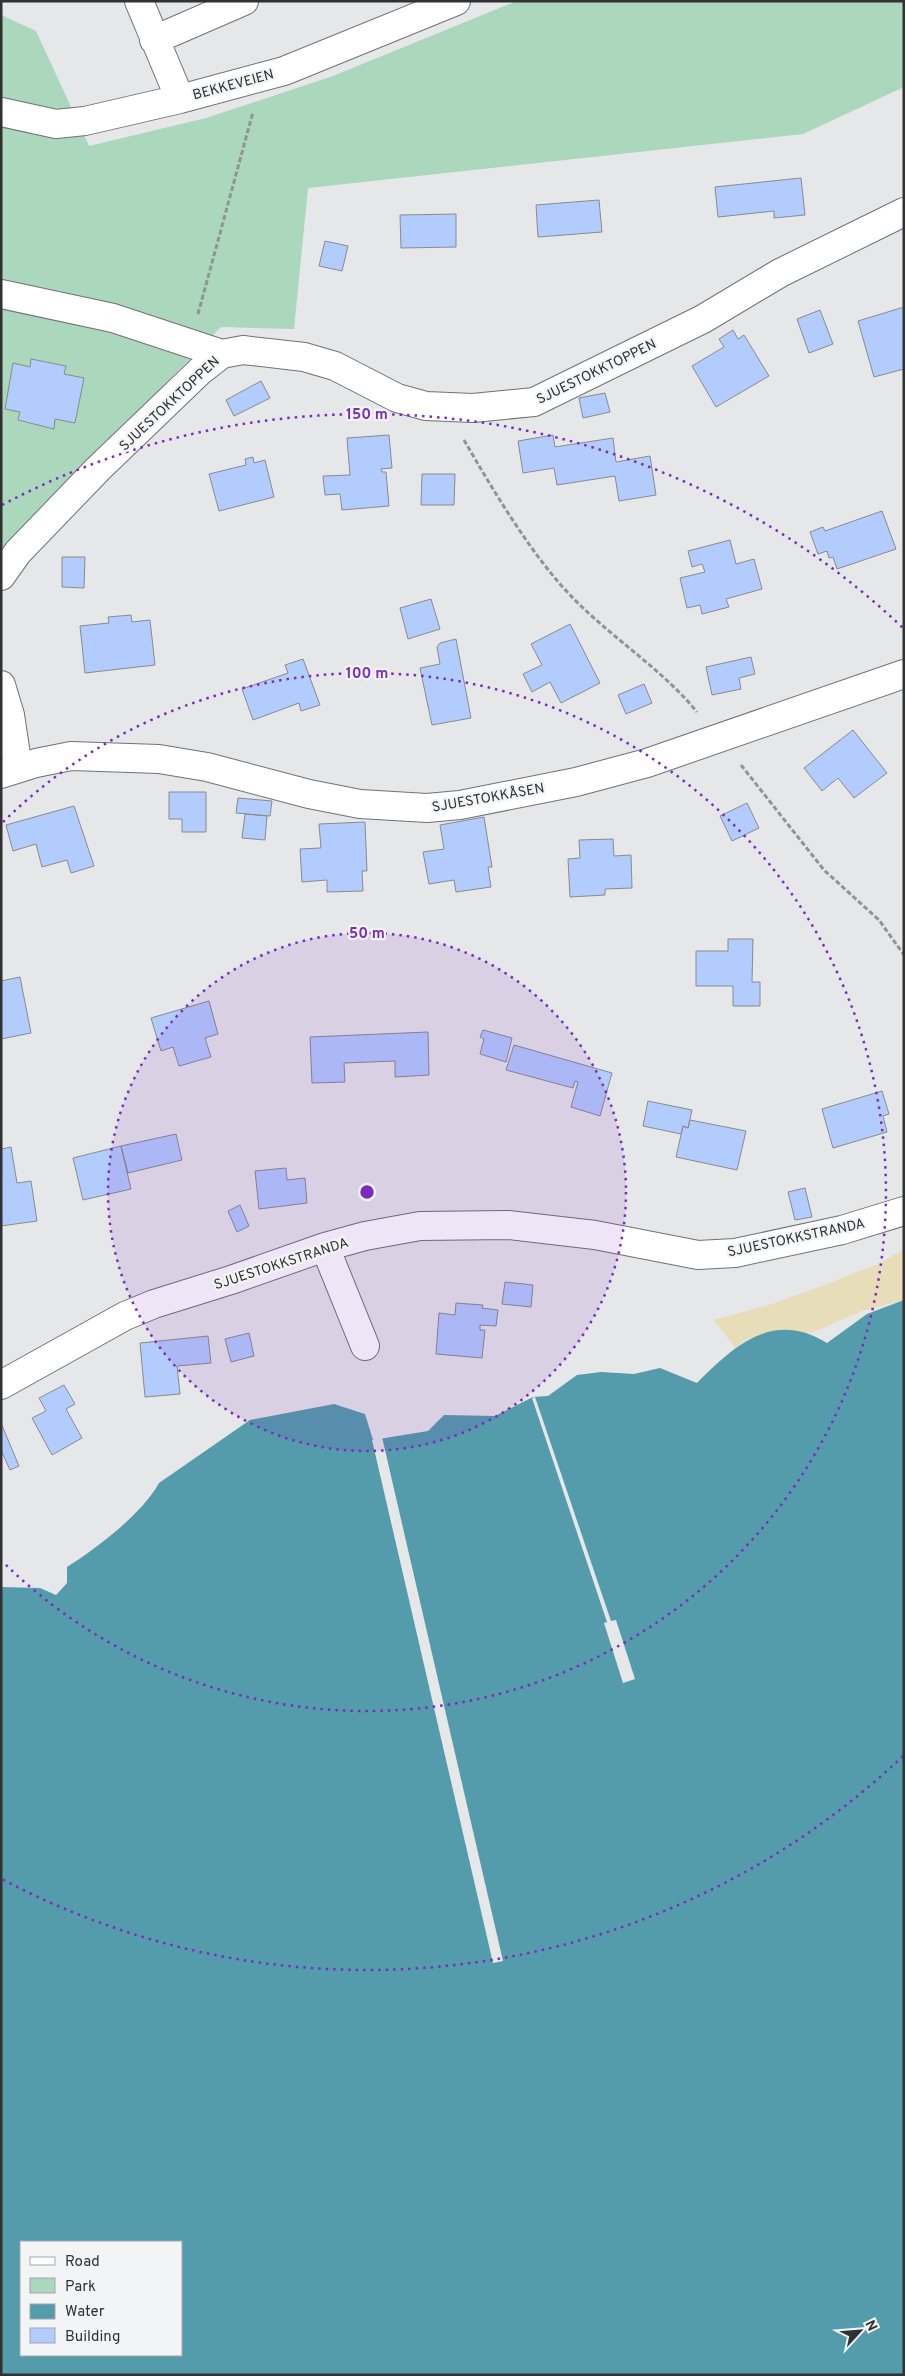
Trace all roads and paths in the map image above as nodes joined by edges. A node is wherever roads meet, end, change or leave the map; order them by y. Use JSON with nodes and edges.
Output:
{"nodes":[{"id":1,"x":139,"y":1,"type":"edge"},
{"id":2,"x":244,"y":1,"type":"edge"},
{"id":3,"x":456,"y":1,"type":"edge"},
{"id":4,"x":154,"y":40,"type":"junction"},
{"id":5,"x":263,"y":76,"type":"junction"},
{"id":6,"x":180,"y":99,"type":"junction"},
{"id":7,"x":1,"y":112,"type":"edge"},
{"id":8,"x":904,"y":212,"type":"edge"},
{"id":9,"x":1,"y":294,"type":"edge"},
{"id":10,"x":190,"y":343,"type":"junction"},
{"id":11,"x":222,"y":354,"type":"junction"},
{"id":12,"x":445,"y":407,"type":"junction"},
{"id":13,"x":1,"y":576,"type":"edge"},
{"id":14,"x":904,"y":674,"type":"edge"},
{"id":15,"x":1,"y":685,"type":"edge"},
{"id":16,"x":703,"y":719,"type":"dead end"},
{"id":17,"x":740,"y":763,"type":"dead end"},
{"id":18,"x":10,"y":771,"type":"edge"},
{"id":19,"x":904,"y":955,"type":"edge"},
{"id":20,"x":904,"y":1210,"type":"edge"},
{"id":21,"x":324,"y":1246,"type":"junction"},
{"id":22,"x":365,"y":1346,"type":"dead end"},
{"id":23,"x":1,"y":1385,"type":"edge"}],
"edges":[{"from":1,"to":4,"type":"street"},
{"from":2,"to":4,"type":"street"},
{"from":3,"to":5,"type":"street","name":"BEKKEVEIEN"},
{"from":4,"to":6,"type":"street"},
{"from":5,"to":6,"type":"street","name":"BEKKEVEIEN"},
{"from":5,"to":10,"type":"path"},
{"from":6,"to":7,"type":"street","name":"BEKKEVEIEN"},
{"from":8,"to":12,"type":"street","name":"SJUESTOKKTOPPEN"},
{"from":9,"to":10,"type":"street"},
{"from":10,"to":11,"type":"street"},
{"from":11,"to":12,"type":"street","name":"SJUESTOKKTOPPEN"},
{"from":11,"to":13,"type":"street","name":"SJUESTOKKTOPPEN"},
{"from":12,"to":16,"type":"path"},
{"from":14,"to":18,"type":"street","name":"SJUESTOKKÅSEN"},
{"from":15,"to":18,"type":"street"},
{"from":17,"to":19,"type":"path"},
{"from":20,"to":21,"type":"street","name":"SJUESTOKKSTRANDA"},
{"from":21,"to":22,"type":"street"},
{"from":21,"to":23,"type":"street","name":"SJUESTOKKSTRANDA"}]}
